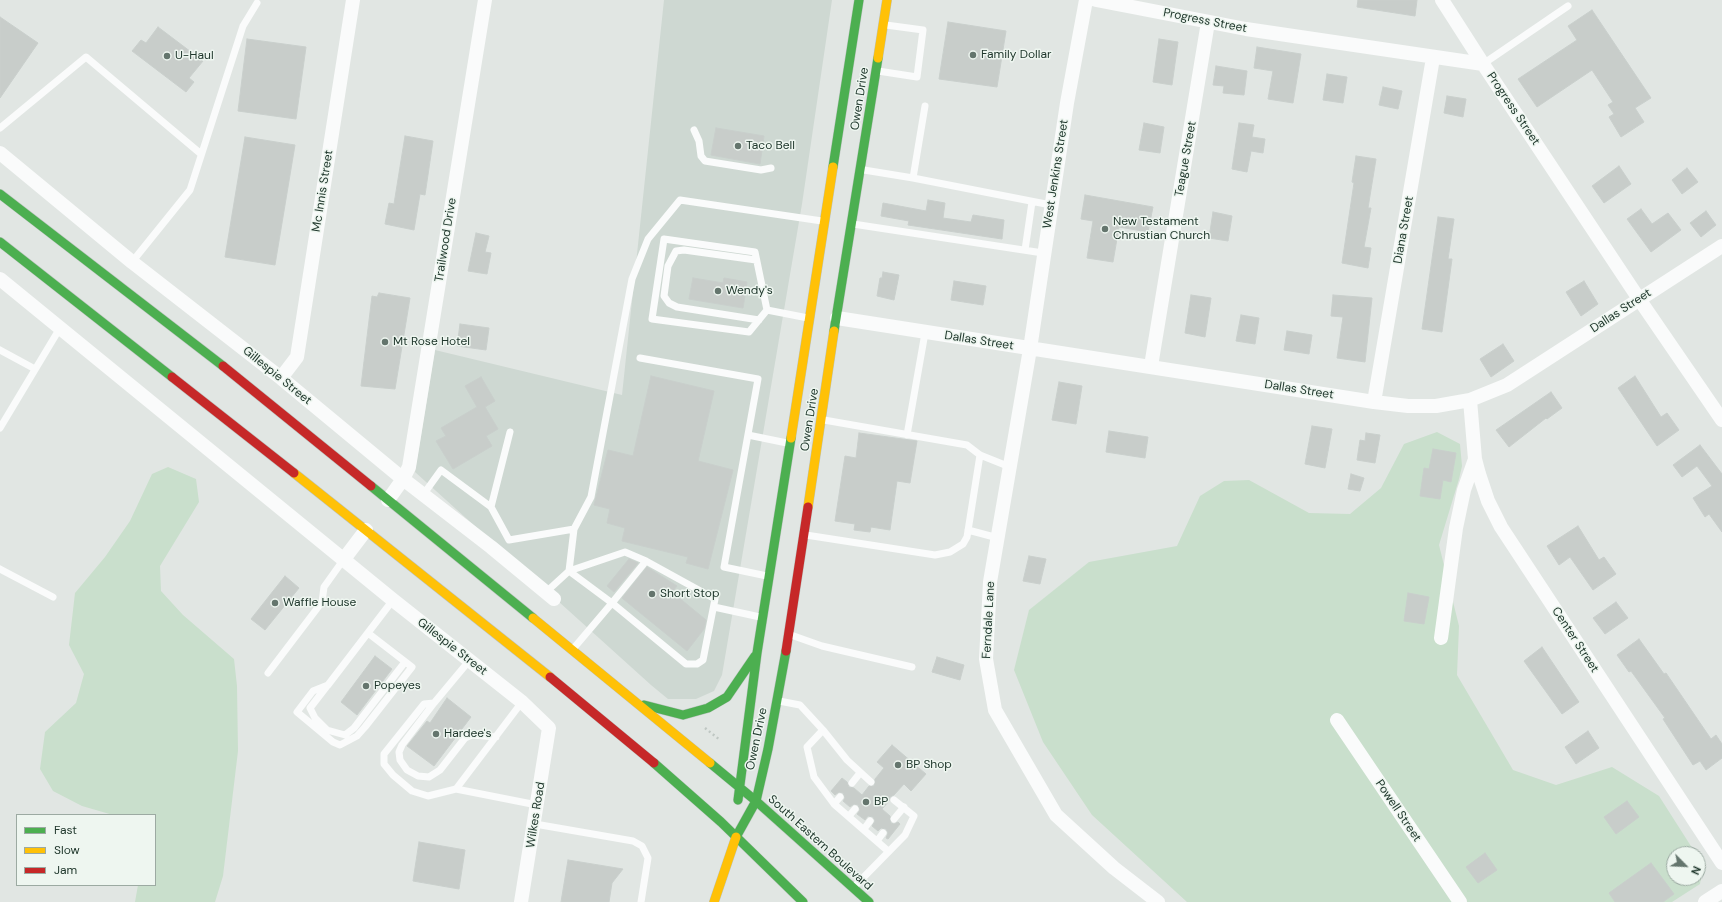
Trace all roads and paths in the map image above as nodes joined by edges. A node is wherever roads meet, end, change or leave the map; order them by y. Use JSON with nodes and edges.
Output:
{"nodes":[{"id":1,"x":353,"y":0,"type":"edge"},
{"id":2,"x":485,"y":0,"type":"edge"},
{"id":3,"x":859,"y":0,"type":"edge"},
{"id":4,"x":880,"y":0,"type":"edge"},
{"id":5,"x":887,"y":0,"type":"edge"},
{"id":6,"x":1086,"y":0,"type":"edge"},
{"id":7,"x":1096,"y":0,"type":"edge"},
{"id":8,"x":1442,"y":0,"type":"edge"},
{"id":9,"x":257,"y":3,"type":"dead end"},
{"id":10,"x":1568,"y":6,"type":"dead end"},
{"id":11,"x":885,"y":11,"type":"junction"},
{"id":12,"x":1208,"y":22,"type":"junction"},
{"id":13,"x":884,"y":25,"type":"junction"},
{"id":14,"x":1433,"y":58,"type":"junction"},
{"id":15,"x":1483,"y":64,"type":"junction"},
{"id":16,"x":877,"y":71,"type":"junction"},
{"id":17,"x":844,"y":100,"type":"junction"},
{"id":18,"x":925,"y":106,"type":"dead end"},
{"id":19,"x":852,"y":108,"type":"dead end"},
{"id":20,"x":0,"y":128,"type":"edge"},
{"id":21,"x":694,"y":130,"type":"dead end"},
{"id":22,"x":0,"y":153,"type":"edge"},
{"id":23,"x":201,"y":154,"type":"junction"},
{"id":24,"x":771,"y":168,"type":"dead end"},
{"id":25,"x":861,"y":169,"type":"junction"},
{"id":26,"x":913,"y":178,"type":"junction"},
{"id":27,"x":0,"y":194,"type":"edge"},
{"id":28,"x":1032,"y":202,"type":"junction"},
{"id":29,"x":1051,"y":205,"type":"junction"},
{"id":30,"x":824,"y":221,"type":"junction"},
{"id":31,"x":851,"y":224,"type":"junction"},
{"id":32,"x":654,"y":231,"type":"junction"},
{"id":33,"x":664,"y":239,"type":"junction"},
{"id":34,"x":0,"y":242,"type":"edge"},
{"id":35,"x":1722,"y":246,"type":"edge"},
{"id":36,"x":1025,"y":250,"type":"junction"},
{"id":37,"x":1043,"y":253,"type":"junction"},
{"id":38,"x":756,"y":260,"type":"junction"},
{"id":39,"x":132,"y":262,"type":"junction"},
{"id":40,"x":0,"y":280,"type":"edge"},
{"id":41,"x":1639,"y":299,"type":"junction"},
{"id":42,"x":767,"y":310,"type":"junction"},
{"id":43,"x":832,"y":317,"type":"junction"},
{"id":44,"x":808,"y":319,"type":"junction"},
{"id":45,"x":759,"y":320,"type":"junction"},
{"id":46,"x":60,"y":328,"type":"junction"},
{"id":47,"x":925,"y":333,"type":"junction"},
{"id":48,"x":1030,"y":349,"type":"junction"},
{"id":49,"x":0,"y":350,"type":"edge"},
{"id":50,"x":640,"y":358,"type":"dead end"},
{"id":51,"x":1151,"y":366,"type":"junction"},
{"id":52,"x":35,"y":369,"type":"junction"},
{"id":53,"x":281,"y":378,"type":"junction"},
{"id":54,"x":1470,"y":400,"type":"junction"},
{"id":55,"x":1374,"y":402,"type":"junction"},
{"id":56,"x":822,"y":420,"type":"junction"},
{"id":57,"x":1722,"y":420,"type":"edge"},
{"id":58,"x":0,"y":428,"type":"edge"},
{"id":59,"x":510,"y":432,"type":"dead end"},
{"id":60,"x":748,"y":435,"type":"junction"},
{"id":61,"x":907,"y":435,"type":"junction"},
{"id":62,"x":789,"y":443,"type":"junction"},
{"id":63,"x":980,"y":455,"type":"junction"},
{"id":64,"x":1475,"y":458,"type":"junction"},
{"id":65,"x":1010,"y":467,"type":"junction"},
{"id":66,"x":403,"y":479,"type":"junction"},
{"id":67,"x":423,"y":495,"type":"junction"},
{"id":68,"x":388,"y":500,"type":"junction"},
{"id":69,"x":491,"y":507,"type":"junction"},
{"id":70,"x":574,"y":529,"type":"junction"},
{"id":71,"x":366,"y":530,"type":"junction"},
{"id":72,"x":968,"y":530,"type":"junction"},
{"id":73,"x":804,"y":534,"type":"junction"},
{"id":74,"x":998,"y":538,"type":"junction"},
{"id":75,"x":344,"y":559,"type":"junction"},
{"id":76,"x":646,"y":561,"type":"junction"},
{"id":77,"x":0,"y":569,"type":"edge"},
{"id":78,"x":570,"y":571,"type":"junction"},
{"id":79,"x":769,"y":577,"type":"junction"},
{"id":80,"x":549,"y":596,"type":"joint"},
{"id":81,"x":52,"y":597,"type":"dead end"},
{"id":82,"x":393,"y":600,"type":"junction"},
{"id":83,"x":612,"y":603,"type":"junction"},
{"id":84,"x":714,"y":607,"type":"junction"},
{"id":85,"x":762,"y":617,"type":"junction"},
{"id":86,"x":368,"y":633,"type":"junction"},
{"id":87,"x":789,"y":634,"type":"junction"},
{"id":88,"x":1442,"y":638,"type":"dead end"},
{"id":89,"x":572,"y":650,"type":"junction"},
{"id":90,"x":757,"y":654,"type":"junction"},
{"id":91,"x":469,"y":661,"type":"junction"},
{"id":92,"x":406,"y":662,"type":"junction"},
{"id":93,"x":912,"y":667,"type":"dead end"},
{"id":94,"x":268,"y":673,"type":"dead end"},
{"id":95,"x":328,"y":685,"type":"junction"},
{"id":96,"x":777,"y":700,"type":"junction"},
{"id":97,"x":522,"y":702,"type":"junction"},
{"id":98,"x":434,"y":703,"type":"junction"},
{"id":99,"x":637,"y":703,"type":"junction"},
{"id":100,"x":1337,"y":720,"type":"dead end"},
{"id":101,"x":700,"y":725,"type":"dead end"},
{"id":102,"x":549,"y":728,"type":"joint"},
{"id":103,"x":823,"y":730,"type":"junction"},
{"id":104,"x":496,"y":737,"type":"junction"},
{"id":105,"x":720,"y":740,"type":"dead end"},
{"id":106,"x":860,"y":773,"type":"junction"},
{"id":107,"x":871,"y":782,"type":"dead end"},
{"id":108,"x":852,"y":783,"type":"dead end"},
{"id":109,"x":739,"y":788,"type":"junction"},
{"id":110,"x":456,"y":789,"type":"junction"},
{"id":111,"x":840,"y":797,"type":"dead end"},
{"id":112,"x":894,"y":800,"type":"dead end"},
{"id":113,"x":756,"y":801,"type":"junction"},
{"id":114,"x":834,"y":804,"type":"junction"},
{"id":115,"x":537,"y":805,"type":"junction"},
{"id":116,"x":904,"y":807,"type":"junction"},
{"id":117,"x":855,"y":809,"type":"dead end"},
{"id":118,"x":849,"y":816,"type":"junction"},
{"id":119,"x":894,"y":819,"type":"dead end"},
{"id":120,"x":870,"y":821,"type":"dead end"},
{"id":121,"x":535,"y":824,"type":"junction"},
{"id":122,"x":864,"y":829,"type":"junction"},
{"id":123,"x":883,"y":833,"type":"dead end"},
{"id":124,"x":736,"y":837,"type":"junction"},
{"id":125,"x":877,"y":841,"type":"junction"},
{"id":126,"x":888,"y":851,"type":"junction"},
{"id":127,"x":1722,"y":863,"type":"edge"},
{"id":128,"x":853,"y":888,"type":"junction"},
{"id":129,"x":1722,"y":891,"type":"edge"},
{"id":130,"x":521,"y":902,"type":"edge"},
{"id":131,"x":640,"y":902,"type":"edge"},
{"id":132,"x":714,"y":902,"type":"edge"},
{"id":133,"x":803,"y":902,"type":"edge"},
{"id":134,"x":869,"y":902,"type":"edge"},
{"id":135,"x":1158,"y":902,"type":"edge"},
{"id":136,"x":1460,"y":902,"type":"edge"},
{"id":137,"x":1705,"y":902,"type":"edge"}],
"edges":[{"from":1,"to":53,"type":"street","name":"Mc Innis Street"},
{"from":2,"to":66,"type":"street","name":"Trailwood Drive"},
{"from":3,"to":17,"type":"main road","name":"Owen Drive"},
{"from":4,"to":11,"type":"main road"},
{"from":5,"to":11,"type":"main road","name":"Owen Drive"},
{"from":6,"to":29,"type":"street","name":"West Jenkins Street"},
{"from":7,"to":12,"type":"street","name":"Progress Street"},
{"from":8,"to":15,"type":"street"},
{"from":9,"to":23,"type":"lane"},
{"from":10,"to":15,"type":"lane"},
{"from":11,"to":13,"type":"main road","name":"Owen Drive"},
{"from":12,"to":14,"type":"street","name":"Progress Street"},
{"from":12,"to":51,"type":"street","name":"Teague Street"},
{"from":13,"to":16,"type":"main road","name":"Owen Drive"},
{"from":13,"to":16,"type":"lane"},
{"from":14,"to":15,"type":"street","name":"Progress Street"},
{"from":14,"to":55,"type":"street","name":"Diana Street"},
{"from":15,"to":41,"type":"street","name":"Progress Street"},
{"from":16,"to":25,"type":"main road","name":"Owen Drive"},
{"from":17,"to":19,"type":"main road"},
{"from":17,"to":30,"type":"main road","name":"Owen Drive"},
{"from":18,"to":26,"type":"lane"},
{"from":20,"to":23,"type":"lane"},
{"from":21,"to":24,"type":"lane"},
{"from":22,"to":39,"type":"street","name":"Gillespie Street"},
{"from":23,"to":39,"type":"lane"},
{"from":25,"to":26,"type":"lane"},
{"from":25,"to":31,"type":"main road","name":"Owen Drive"},
{"from":26,"to":28,"type":"lane"},
{"from":27,"to":68,"type":"main road"},
{"from":28,"to":29,"type":"lane"},
{"from":28,"to":36,"type":"lane"},
{"from":29,"to":37,"type":"street","name":"West Jenkins Street"},
{"from":30,"to":32,"type":"lane"},
{"from":30,"to":44,"type":"main road","name":"Owen Drive"},
{"from":31,"to":36,"type":"lane"},
{"from":31,"to":43,"type":"main road","name":"Owen Drive"},
{"from":32,"to":33,"type":"lane"},
{"from":32,"to":70,"type":"lane"},
{"from":33,"to":38,"type":"lane"},
{"from":33,"to":45,"type":"lane"},
{"from":34,"to":71,"type":"main road"},
{"from":35,"to":41,"type":"street","name":"Dallas Street"},
{"from":36,"to":37,"type":"lane"},
{"from":37,"to":48,"type":"street","name":"West Jenkins Street"},
{"from":38,"to":42,"type":"lane"},
{"from":38,"to":45,"type":"lane"},
{"from":39,"to":53,"type":"street","name":"Gillespie Street"},
{"from":40,"to":46,"type":"street","name":"Gillespie Street"},
{"from":41,"to":54,"type":"street","name":"Dallas Street"},
{"from":41,"to":57,"type":"street","name":"Progress Street"},
{"from":42,"to":44,"type":"lane"},
{"from":42,"to":45,"type":"lane"},
{"from":43,"to":47,"type":"street","name":"Dallas Street"},
{"from":43,"to":56,"type":"main road","name":"Owen Drive"},
{"from":44,"to":62,"type":"main road","name":"Owen Drive"},
{"from":46,"to":52,"type":"lane"},
{"from":46,"to":75,"type":"street","name":"Gillespie Street"},
{"from":47,"to":48,"type":"street","name":"Dallas Street"},
{"from":47,"to":61,"type":"lane"},
{"from":48,"to":51,"type":"street","name":"Dallas Street"},
{"from":48,"to":65,"type":"street","name":"Ferndale Lane"},
{"from":49,"to":52,"type":"lane"},
{"from":50,"to":60,"type":"lane"},
{"from":51,"to":55,"type":"street","name":"Dallas Street"},
{"from":52,"to":58,"type":"lane"},
{"from":53,"to":66,"type":"street","name":"Gillespie Street"},
{"from":54,"to":55,"type":"street","name":"Dallas Street"},
{"from":54,"to":64,"type":"street","name":"Center Street"},
{"from":56,"to":61,"type":"lane"},
{"from":56,"to":73,"type":"main road","name":"Owen Drive"},
{"from":59,"to":69,"type":"lane"},
{"from":60,"to":62,"type":"lane"},
{"from":60,"to":79,"type":"lane"},
{"from":61,"to":63,"type":"lane"},
{"from":62,"to":79,"type":"main road","name":"Owen Drive"},
{"from":63,"to":65,"type":"lane"},
{"from":63,"to":72,"type":"lane"},
{"from":64,"to":88,"type":"street"},
{"from":64,"to":127,"type":"street","name":"Center Street"},
{"from":65,"to":74,"type":"street","name":"Ferndale Lane"},
{"from":66,"to":67,"type":"street","name":"Gillespie Street"},
{"from":66,"to":68,"type":"street","name":"Trailwood Drive"},
{"from":67,"to":69,"type":"lane"},
{"from":67,"to":80,"type":"street","name":"Gillespie Street"},
{"from":68,"to":89,"type":"main road"},
{"from":69,"to":70,"type":"lane"},
{"from":70,"to":78,"type":"lane"},
{"from":71,"to":75,"type":"street"},
{"from":71,"to":124,"type":"main road"},
{"from":72,"to":73,"type":"lane"},
{"from":72,"to":74,"type":"lane"},
{"from":73,"to":87,"type":"main road","name":"Owen Drive"},
{"from":74,"to":135,"type":"street","name":"Ferndale Lane"},
{"from":75,"to":82,"type":"street","name":"Gillespie Street"},
{"from":75,"to":94,"type":"lane"},
{"from":76,"to":78,"type":"lane"},
{"from":76,"to":83,"type":"lane"},
{"from":76,"to":84,"type":"lane"},
{"from":77,"to":81,"type":"lane"},
{"from":78,"to":80,"type":"lane"},
{"from":78,"to":83,"type":"lane"},
{"from":79,"to":85,"type":"main road","name":"Owen Drive"},
{"from":82,"to":86,"type":"lane"},
{"from":82,"to":91,"type":"street","name":"Gillespie Street"},
{"from":83,"to":84,"type":"lane"},
{"from":83,"to":89,"type":"lane"},
{"from":84,"to":85,"type":"lane"},
{"from":85,"to":90,"type":"main road","name":"Owen Drive"},
{"from":86,"to":92,"type":"lane"},
{"from":86,"to":95,"type":"lane"},
{"from":87,"to":93,"type":"lane"},
{"from":87,"to":96,"type":"main road","name":"Owen Drive"},
{"from":89,"to":99,"type":"main road"},
{"from":90,"to":99,"type":"main road"},
{"from":90,"to":109,"type":"main road","name":"Owen Drive"},
{"from":91,"to":97,"type":"street","name":"Gillespie Street"},
{"from":91,"to":98,"type":"lane"},
{"from":92,"to":95,"type":"lane"},
{"from":92,"to":95,"type":"lane"},
{"from":96,"to":103,"type":"lane"},
{"from":96,"to":113,"type":"main road","name":"Owen Drive"},
{"from":97,"to":102,"type":"street","name":"Gillespie Street"},
{"from":97,"to":104,"type":"lane"},
{"from":98,"to":104,"type":"lane"},
{"from":98,"to":110,"type":"lane"},
{"from":99,"to":109,"type":"main road"},
{"from":100,"to":136,"type":"street","name":"Powell Street"},
{"from":101,"to":105,"type":"path"},
{"from":102,"to":115,"type":"street","name":"Wilkes Road"},
{"from":103,"to":106,"type":"lane"},
{"from":103,"to":114,"type":"lane"},
{"from":104,"to":110,"type":"lane"},
{"from":106,"to":107,"type":"lane"},
{"from":106,"to":108,"type":"lane"},
{"from":109,"to":113,"type":"main road"},
{"from":109,"to":124,"type":"main road","name":"Owen Drive"},
{"from":110,"to":115,"type":"lane"},
{"from":111,"to":114,"type":"lane"},
{"from":112,"to":116,"type":"lane"},
{"from":113,"to":124,"type":"main road","name":"Owen Drive"},
{"from":113,"to":128,"type":"main road","name":"South Eastern Boulevard"},
{"from":114,"to":118,"type":"lane"},
{"from":115,"to":121,"type":"street","name":"Wilkes Road"},
{"from":116,"to":119,"type":"lane"},
{"from":116,"to":126,"type":"lane"},
{"from":117,"to":118,"type":"lane"},
{"from":118,"to":122,"type":"lane"},
{"from":120,"to":122,"type":"lane"},
{"from":121,"to":130,"type":"street","name":"Wilkes Road"},
{"from":121,"to":131,"type":"lane"},
{"from":122,"to":125,"type":"lane"},
{"from":123,"to":125,"type":"lane"},
{"from":124,"to":132,"type":"main road","name":"Owen Drive"},
{"from":124,"to":133,"type":"main road"},
{"from":125,"to":126,"type":"lane"},
{"from":126,"to":128,"type":"lane"},
{"from":128,"to":134,"type":"main road","name":"South Eastern Boulevard"},
{"from":129,"to":137,"type":"street"}]}
